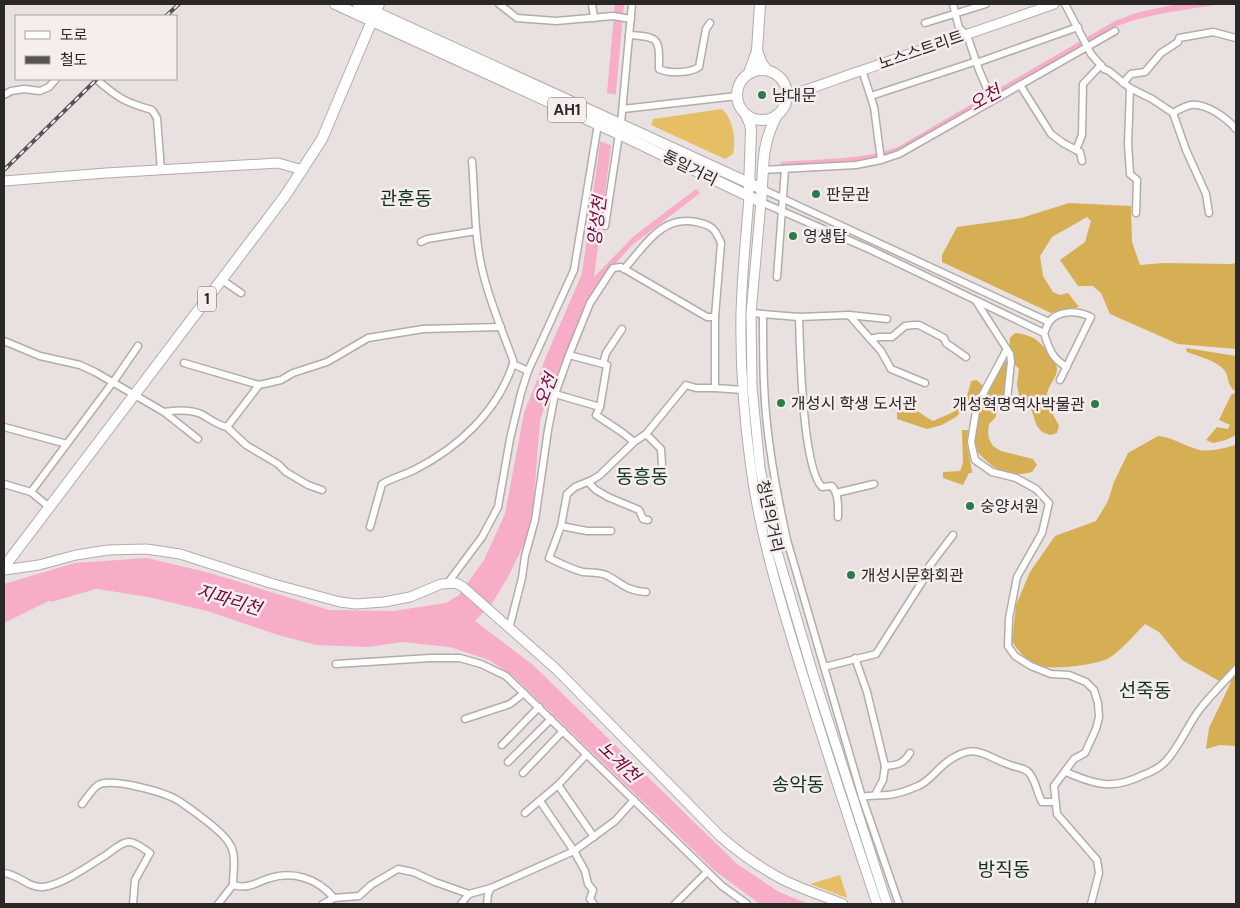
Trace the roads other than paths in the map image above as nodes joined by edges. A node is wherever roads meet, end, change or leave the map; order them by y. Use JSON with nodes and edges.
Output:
{"nodes":[{"id":1,"x":334,"y":4,"type":"edge"},
{"id":2,"x":358,"y":4,"type":"edge"},
{"id":3,"x":499,"y":4,"type":"edge"},
{"id":4,"x":592,"y":4,"type":"edge"},
{"id":5,"x":632,"y":4,"type":"edge"},
{"id":6,"x":760,"y":4,"type":"edge"},
{"id":7,"x":953,"y":4,"type":"edge"},
{"id":8,"x":986,"y":4,"type":"edge"},
{"id":9,"x":1054,"y":4,"type":"edge"},
{"id":10,"x":1065,"y":4,"type":"edge"},
{"id":11,"x":507,"y":6,"type":"edge"},
{"id":12,"x":375,"y":12,"type":"edge"},
{"id":13,"x":956,"y":13,"type":"junction"},
{"id":14,"x":594,"y":18,"type":"junction"},
{"id":15,"x":628,"y":18,"type":"junction"},
{"id":16,"x":710,"y":23,"type":"dead end"},
{"id":17,"x":925,"y":23,"type":"dead end"},
{"id":18,"x":1078,"y":27,"type":"junction"},
{"id":19,"x":1115,"y":31,"type":"dead end"},
{"id":20,"x":629,"y":35,"type":"junction"},
{"id":21,"x":967,"y":35,"type":"junction"},
{"id":22,"x":1236,"y":38,"type":"edge"},
{"id":23,"x":1088,"y":48,"type":"junction"},
{"id":24,"x":757,"y":51,"type":"junction"},
{"id":25,"x":976,"y":63,"type":"junction"},
{"id":26,"x":1101,"y":65,"type":"junction"},
{"id":27,"x":767,"y":70,"type":"junction"},
{"id":28,"x":862,"y":70,"type":"junction"},
{"id":29,"x":749,"y":73,"type":"junction"},
{"id":30,"x":55,"y":80,"type":"edge"},
{"id":31,"x":97,"y":80,"type":"edge"},
{"id":32,"x":1123,"y":83,"type":"junction"},
{"id":33,"x":1020,"y":85,"type":"junction"},
{"id":34,"x":1130,"y":88,"type":"junction"},
{"id":35,"x":4,"y":95,"type":"edge"},
{"id":36,"x":787,"y":95,"type":"junction"},
{"id":37,"x":736,"y":96,"type":"junction"},
{"id":38,"x":871,"y":96,"type":"junction"},
{"id":39,"x":991,"y":97,"type":"junction"},
{"id":40,"x":623,"y":110,"type":"junction"},
{"id":41,"x":1172,"y":113,"type":"junction"},
{"id":42,"x":746,"y":115,"type":"junction"},
{"id":43,"x":776,"y":115,"type":"junction"},
{"id":44,"x":598,"y":124,"type":"junction"},
{"id":45,"x":620,"y":128,"type":"junction"},
{"id":46,"x":1236,"y":129,"type":"edge"},
{"id":47,"x":1076,"y":150,"type":"junction"},
{"id":48,"x":881,"y":159,"type":"junction"},
{"id":49,"x":472,"y":161,"type":"dead end"},
{"id":50,"x":1082,"y":161,"type":"dead end"},
{"id":51,"x":785,"y":169,"type":"junction"},
{"id":52,"x":161,"y":170,"type":"junction"},
{"id":53,"x":303,"y":170,"type":"junction"},
{"id":54,"x":762,"y":170,"type":"junction"},
{"id":55,"x":4,"y":181,"type":"edge"},
{"id":56,"x":749,"y":183,"type":"junction"},
{"id":57,"x":762,"y":189,"type":"junction"},
{"id":58,"x":749,"y":197,"type":"junction"},
{"id":59,"x":783,"y":198,"type":"junction"},
{"id":60,"x":761,"y":202,"type":"junction"},
{"id":61,"x":782,"y":211,"type":"junction"},
{"id":62,"x":1136,"y":213,"type":"dead end"},
{"id":63,"x":1209,"y":213,"type":"dead end"},
{"id":64,"x":605,"y":226,"type":"dead end"},
{"id":65,"x":476,"y":231,"type":"junction"},
{"id":66,"x":421,"y":242,"type":"dead end"},
{"id":67,"x":624,"y":269,"type":"junction"},
{"id":68,"x":777,"y":277,"type":"dead end"},
{"id":69,"x":222,"y":280,"type":"junction"},
{"id":70,"x":240,"y":293,"type":"dead end"},
{"id":71,"x":976,"y":300,"type":"junction"},
{"id":72,"x":751,"y":313,"type":"junction"},
{"id":73,"x":763,"y":314,"type":"junction"},
{"id":74,"x":849,"y":315,"type":"junction"},
{"id":75,"x":715,"y":317,"type":"junction"},
{"id":76,"x":799,"y":317,"type":"junction"},
{"id":77,"x":887,"y":319,"type":"dead end"},
{"id":78,"x":1050,"y":322,"type":"junction"},
{"id":79,"x":501,"y":327,"type":"junction"},
{"id":80,"x":622,"y":329,"type":"dead end"},
{"id":81,"x":1044,"y":334,"type":"junction"},
{"id":82,"x":870,"y":339,"type":"junction"},
{"id":83,"x":4,"y":341,"type":"edge"},
{"id":84,"x":138,"y":346,"type":"dead end"},
{"id":85,"x":1006,"y":349,"type":"junction"},
{"id":86,"x":569,"y":355,"type":"junction"},
{"id":87,"x":966,"y":357,"type":"dead end"},
{"id":88,"x":184,"y":363,"type":"dead end"},
{"id":89,"x":513,"y":364,"type":"junction"},
{"id":90,"x":603,"y":364,"type":"junction"},
{"id":91,"x":1068,"y":366,"type":"junction"},
{"id":92,"x":528,"y":371,"type":"junction"},
{"id":93,"x":1060,"y":380,"type":"dead end"},
{"id":94,"x":112,"y":381,"type":"junction"},
{"id":95,"x":925,"y":383,"type":"dead end"},
{"id":96,"x":259,"y":385,"type":"junction"},
{"id":97,"x":715,"y":388,"type":"junction"},
{"id":98,"x":743,"y":390,"type":"junction"},
{"id":99,"x":555,"y":394,"type":"junction"},
{"id":100,"x":134,"y":395,"type":"junction"},
{"id":101,"x":1007,"y":400,"type":"dead end"},
{"id":102,"x":600,"y":406,"type":"junction"},
{"id":103,"x":164,"y":412,"type":"junction"},
{"id":104,"x":4,"y":427,"type":"edge"},
{"id":105,"x":227,"y":427,"type":"junction"},
{"id":106,"x":646,"y":434,"type":"junction"},
{"id":107,"x":198,"y":439,"type":"dead end"},
{"id":108,"x":634,"y":442,"type":"junction"},
{"id":109,"x":67,"y":444,"type":"junction"},
{"id":110,"x":662,"y":466,"type":"dead end"},
{"id":111,"x":588,"y":482,"type":"junction"},
{"id":112,"x":4,"y":484,"type":"edge"},
{"id":113,"x":874,"y":484,"type":"dead end"},
{"id":114,"x":322,"y":490,"type":"dead end"},
{"id":115,"x":31,"y":492,"type":"junction"},
{"id":116,"x":836,"y":493,"type":"junction"},
{"id":117,"x":49,"y":507,"type":"junction"},
{"id":118,"x":838,"y":517,"type":"dead end"},
{"id":119,"x":648,"y":520,"type":"dead end"},
{"id":120,"x":561,"y":526,"type":"junction"},
{"id":121,"x":370,"y":528,"type":"dead end"},
{"id":122,"x":611,"y":531,"type":"dead end"},
{"id":123,"x":953,"y":535,"type":"dead end"},
{"id":124,"x":4,"y":569,"type":"edge"},
{"id":125,"x":447,"y":584,"type":"junction"},
{"id":126,"x":646,"y":592,"type":"dead end"},
{"id":127,"x":509,"y":629,"type":"junction"},
{"id":128,"x":855,"y":658,"type":"junction"},
{"id":129,"x":336,"y":664,"type":"dead end"},
{"id":130,"x":824,"y":667,"type":"junction"},
{"id":131,"x":1236,"y":669,"type":"edge"},
{"id":132,"x":528,"y":694,"type":"junction"},
{"id":133,"x":539,"y":707,"type":"junction"},
{"id":134,"x":465,"y":719,"type":"dead end"},
{"id":135,"x":551,"y":719,"type":"junction"},
{"id":136,"x":563,"y":731,"type":"junction"},
{"id":137,"x":502,"y":745,"type":"dead end"},
{"id":138,"x":910,"y":753,"type":"dead end"},
{"id":139,"x":586,"y":755,"type":"junction"},
{"id":140,"x":508,"y":762,"type":"dead end"},
{"id":141,"x":885,"y":766,"type":"junction"},
{"id":142,"x":1066,"y":772,"type":"junction"},
{"id":143,"x":523,"y":773,"type":"dead end"},
{"id":144,"x":558,"y":785,"type":"junction"},
{"id":145,"x":875,"y":795,"type":"junction"},
{"id":146,"x":862,"y":797,"type":"junction"},
{"id":147,"x":634,"y":800,"type":"junction"},
{"id":148,"x":540,"y":801,"type":"junction"},
{"id":149,"x":1055,"y":802,"type":"junction"},
{"id":150,"x":82,"y":804,"type":"dead end"},
{"id":151,"x":525,"y":813,"type":"dead end"},
{"id":152,"x":594,"y":837,"type":"junction"},
{"id":153,"x":574,"y":851,"type":"junction"},
{"id":154,"x":707,"y":872,"type":"junction"},
{"id":155,"x":4,"y":873,"type":"edge"},
{"id":156,"x":233,"y":885,"type":"junction"},
{"id":157,"x":491,"y":888,"type":"junction"},
{"id":158,"x":469,"y":894,"type":"junction"},
{"id":159,"x":334,"y":898,"type":"junction"},
{"id":160,"x":133,"y":904,"type":"edge"},
{"id":161,"x":218,"y":904,"type":"edge"},
{"id":162,"x":323,"y":904,"type":"edge"},
{"id":163,"x":461,"y":904,"type":"edge"},
{"id":164,"x":487,"y":904,"type":"edge"},
{"id":165,"x":594,"y":904,"type":"edge"},
{"id":166,"x":675,"y":904,"type":"edge"},
{"id":167,"x":747,"y":904,"type":"edge"},
{"id":168,"x":843,"y":904,"type":"edge"},
{"id":169,"x":877,"y":904,"type":"edge"},
{"id":170,"x":887,"y":904,"type":"edge"},
{"id":171,"x":898,"y":904,"type":"edge"},
{"id":172,"x":1092,"y":904,"type":"edge"}],
"edges":[{"from":1,"to":12,"type":"main road","name":"통일거리","number":"AH1"},
{"from":2,"to":12,"type":"main road","name":"통일거리","number":"AH1"},
{"from":3,"to":11,"type":"street"},
{"from":4,"to":14,"type":"street"},
{"from":5,"to":15,"type":"street"},
{"from":6,"to":24,"type":"main road"},
{"from":7,"to":13,"type":"street"},
{"from":8,"to":13,"type":"street"},
{"from":9,"to":21,"type":"main road","name":"노스스트리트"},
{"from":10,"to":18,"type":"street"},
{"from":11,"to":14,"type":"street"},
{"from":12,"to":44,"type":"main road","name":"통일거리","number":"AH1"},
{"from":12,"to":45,"type":"main road","name":"통일거리","number":"AH1"},
{"from":12,"to":53,"type":"main road","number":"1"},
{"from":13,"to":17,"type":"street"},
{"from":13,"to":21,"type":"street"},
{"from":14,"to":15,"type":"street"},
{"from":15,"to":20,"type":"street"},
{"from":16,"to":20,"type":"street"},
{"from":18,"to":23,"type":"street"},
{"from":18,"to":25,"type":"street"},
{"from":19,"to":23,"type":"street"},
{"from":20,"to":40,"type":"street"},
{"from":21,"to":25,"type":"street"},
{"from":21,"to":28,"type":"main road","name":"노스스트리트"},
{"from":22,"to":32,"type":"street"},
{"from":23,"to":26,"type":"street"},
{"from":23,"to":33,"type":"street"},
{"from":24,"to":27,"type":"main road"},
{"from":24,"to":29,"type":"main road"},
{"from":25,"to":38,"type":"street"},
{"from":25,"to":39,"type":"street"},
{"from":26,"to":32,"type":"street"},
{"from":26,"to":47,"type":"street"},
{"from":27,"to":29,"type":"main road"},
{"from":27,"to":36,"type":"main road"},
{"from":28,"to":36,"type":"main road","name":"노스스트리트"},
{"from":28,"to":38,"type":"street"},
{"from":29,"to":37,"type":"main road"},
{"from":30,"to":35,"type":"street"},
{"from":31,"to":52,"type":"street"},
{"from":32,"to":34,"type":"street"},
{"from":33,"to":39,"type":"street"},
{"from":33,"to":47,"type":"street"},
{"from":34,"to":41,"type":"street"},
{"from":34,"to":62,"type":"street"},
{"from":36,"to":43,"type":"main road"},
{"from":37,"to":40,"type":"street"},
{"from":37,"to":42,"type":"main road"},
{"from":38,"to":48,"type":"street"},
{"from":39,"to":48,"type":"street"},
{"from":40,"to":45,"type":"street"},
{"from":41,"to":46,"type":"street"},
{"from":41,"to":63,"type":"street"},
{"from":42,"to":43,"type":"main road"},
{"from":42,"to":56,"type":"main road","name":"청년의거리"},
{"from":43,"to":54,"type":"main road","name":"청년의거리"},
{"from":44,"to":45,"type":"main road","name":"통일거리","number":"AH1"},
{"from":44,"to":92,"type":"street"},
{"from":45,"to":56,"type":"main road","name":"통일거리","number":"AH1"},
{"from":45,"to":58,"type":"main road","name":"통일거리","number":"AH1"},
{"from":45,"to":64,"type":"street"},
{"from":47,"to":50,"type":"street"},
{"from":48,"to":51,"type":"street"},
{"from":49,"to":65,"type":"street"},
{"from":51,"to":54,"type":"street"},
{"from":51,"to":59,"type":"street"},
{"from":52,"to":53,"type":"main road"},
{"from":52,"to":55,"type":"main road"},
{"from":53,"to":69,"type":"main road","number":"1"},
{"from":54,"to":57,"type":"main road","name":"청년의거리"},
{"from":56,"to":57,"type":"main road","name":"통일거리","number":"AH1"},
{"from":56,"to":58,"type":"main road","name":"청년의거리"},
{"from":57,"to":59,"type":"street","name":"통일거리"},
{"from":57,"to":60,"type":"main road","name":"청년의거리"},
{"from":58,"to":60,"type":"main road","name":"통일거리","number":"AH1"},
{"from":58,"to":98,"type":"main road","name":"청년의거리"},
{"from":59,"to":61,"type":"street"},
{"from":59,"to":78,"type":"street","name":"통일거리"},
{"from":60,"to":61,"type":"street","name":"통일거리"},
{"from":60,"to":72,"type":"main road","name":"청년의거리"},
{"from":61,"to":68,"type":"street"},
{"from":61,"to":71,"type":"street","name":"통일거리"},
{"from":65,"to":66,"type":"street"},
{"from":65,"to":79,"type":"street"},
{"from":67,"to":75,"type":"street"},
{"from":67,"to":75,"type":"street"},
{"from":67,"to":86,"type":"street"},
{"from":69,"to":70,"type":"street"},
{"from":69,"to":100,"type":"main road","number":"1"},
{"from":71,"to":81,"type":"street","name":"통일거리"},
{"from":71,"to":85,"type":"street"},
{"from":72,"to":73,"type":"street"},
{"from":72,"to":170,"type":"main road","name":"청년의거리"},
{"from":73,"to":76,"type":"street"},
{"from":73,"to":130,"type":"street"},
{"from":74,"to":76,"type":"street"},
{"from":74,"to":77,"type":"street"},
{"from":74,"to":82,"type":"street"},
{"from":75,"to":97,"type":"street"},
{"from":76,"to":116,"type":"street"},
{"from":78,"to":81,"type":"street"},
{"from":78,"to":91,"type":"street"},
{"from":79,"to":89,"type":"street"},
{"from":79,"to":96,"type":"street"},
{"from":80,"to":90,"type":"street"},
{"from":81,"to":91,"type":"street"},
{"from":82,"to":87,"type":"street"},
{"from":82,"to":95,"type":"street"},
{"from":83,"to":94,"type":"street"},
{"from":84,"to":94,"type":"street"},
{"from":85,"to":101,"type":"street"},
{"from":85,"to":142,"type":"street"},
{"from":86,"to":90,"type":"street"},
{"from":86,"to":99,"type":"street"},
{"from":88,"to":96,"type":"street"},
{"from":89,"to":92,"type":"street"},
{"from":89,"to":121,"type":"street"},
{"from":90,"to":102,"type":"street"},
{"from":91,"to":93,"type":"street"},
{"from":92,"to":125,"type":"street"},
{"from":94,"to":100,"type":"street"},
{"from":94,"to":109,"type":"street"},
{"from":96,"to":105,"type":"street"},
{"from":97,"to":98,"type":"street"},
{"from":97,"to":106,"type":"street"},
{"from":98,"to":169,"type":"main road","name":"청년의거리"},
{"from":99,"to":102,"type":"street"},
{"from":99,"to":127,"type":"street"},
{"from":100,"to":103,"type":"street"},
{"from":100,"to":117,"type":"main road","number":"1"},
{"from":102,"to":108,"type":"street"},
{"from":103,"to":105,"type":"street"},
{"from":103,"to":107,"type":"street"},
{"from":104,"to":109,"type":"street"},
{"from":105,"to":114,"type":"street"},
{"from":106,"to":108,"type":"street"},
{"from":106,"to":110,"type":"street"},
{"from":108,"to":111,"type":"street"},
{"from":109,"to":115,"type":"street"},
{"from":111,"to":119,"type":"street"},
{"from":111,"to":120,"type":"street"},
{"from":112,"to":115,"type":"street"},
{"from":113,"to":116,"type":"street"},
{"from":115,"to":117,"type":"street"},
{"from":116,"to":118,"type":"street"},
{"from":117,"to":124,"type":"main road","number":"1"},
{"from":120,"to":122,"type":"street"},
{"from":120,"to":126,"type":"street"},
{"from":123,"to":128,"type":"street"},
{"from":124,"to":125,"type":"main road"},
{"from":125,"to":127,"type":"main road"},
{"from":127,"to":168,"type":"main road"},
{"from":128,"to":130,"type":"street"},
{"from":128,"to":141,"type":"street"},
{"from":129,"to":132,"type":"street"},
{"from":130,"to":146,"type":"street"},
{"from":131,"to":142,"type":"street"},
{"from":132,"to":133,"type":"street"},
{"from":132,"to":134,"type":"street"},
{"from":133,"to":135,"type":"street"},
{"from":133,"to":137,"type":"street"},
{"from":135,"to":136,"type":"street"},
{"from":135,"to":140,"type":"street"},
{"from":136,"to":139,"type":"street"},
{"from":136,"to":143,"type":"street"},
{"from":138,"to":141,"type":"street"},
{"from":139,"to":144,"type":"street"},
{"from":139,"to":147,"type":"street"},
{"from":141,"to":145,"type":"street"},
{"from":142,"to":149,"type":"street"},
{"from":144,"to":148,"type":"street"},
{"from":144,"to":152,"type":"street"},
{"from":145,"to":146,"type":"street"},
{"from":145,"to":149,"type":"street"},
{"from":146,"to":171,"type":"street"},
{"from":147,"to":152,"type":"street"},
{"from":147,"to":154,"type":"street"},
{"from":148,"to":151,"type":"street"},
{"from":148,"to":153,"type":"street"},
{"from":149,"to":172,"type":"street"},
{"from":150,"to":156,"type":"street"},
{"from":152,"to":153,"type":"street"},
{"from":153,"to":157,"type":"street"},
{"from":153,"to":165,"type":"street"},
{"from":154,"to":166,"type":"street"},
{"from":154,"to":167,"type":"street"},
{"from":155,"to":160,"type":"street"},
{"from":156,"to":159,"type":"street"},
{"from":156,"to":161,"type":"street"},
{"from":157,"to":158,"type":"street"},
{"from":157,"to":164,"type":"street"},
{"from":158,"to":159,"type":"street"},
{"from":158,"to":163,"type":"street"},
{"from":159,"to":162,"type":"street"}]}
